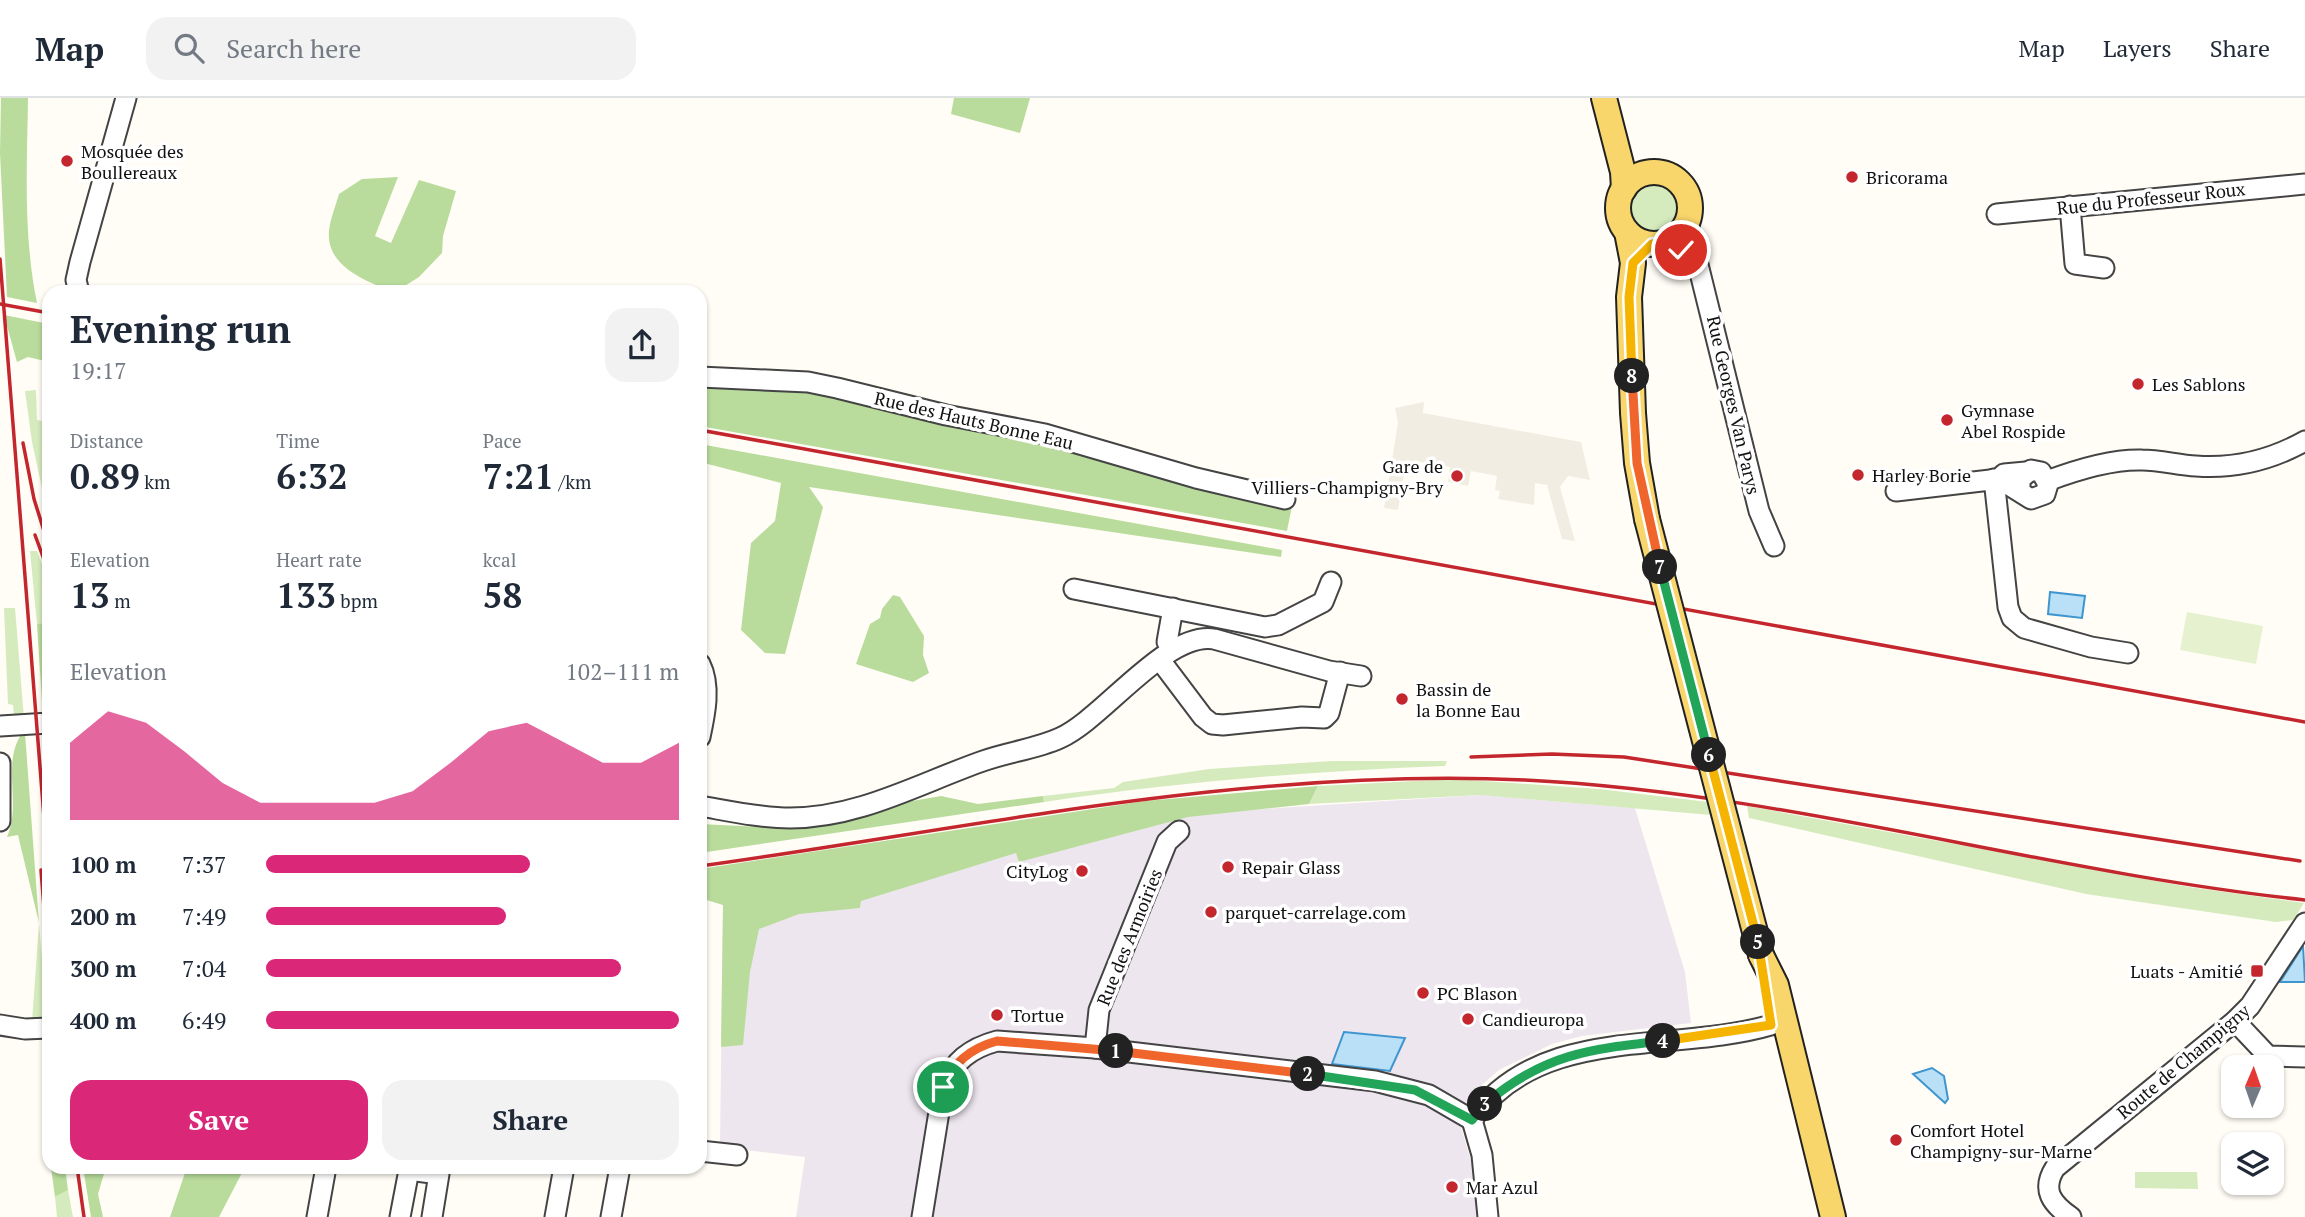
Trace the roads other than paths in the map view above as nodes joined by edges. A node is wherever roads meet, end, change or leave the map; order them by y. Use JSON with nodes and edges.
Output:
{"nodes":[{"id":1,"x":126,"y":98,"type":"edge"},
{"id":2,"x":1604,"y":98,"type":"edge"},
{"id":3,"x":1617,"y":147,"type":"junction"},
{"id":4,"x":1655,"y":173,"type":"junction"},
{"id":5,"x":2305,"y":184,"type":"edge"},
{"id":6,"x":1623,"y":189,"type":"junction"},
{"id":7,"x":2070,"y":206,"type":"junction"},
{"id":8,"x":1997,"y":214,"type":"dead end"},
{"id":9,"x":1687,"y":220,"type":"junction"},
{"id":10,"x":1627,"y":232,"type":"junction"},
{"id":11,"x":1657,"y":243,"type":"junction"},
{"id":12,"x":1697,"y":262,"type":"junction"},
{"id":13,"x":1633,"y":263,"type":"junction"},
{"id":14,"x":2104,"y":268,"type":"dead end"},
{"id":15,"x":77,"y":285,"type":"edge"},
{"id":16,"x":707,"y":377,"type":"edge"},
{"id":17,"x":2305,"y":441,"type":"edge"},
{"id":18,"x":1996,"y":479,"type":"junction"},
{"id":19,"x":1896,"y":491,"type":"dead end"},
{"id":20,"x":1286,"y":499,"type":"dead end"},
{"id":21,"x":1774,"y":546,"type":"dead end"},
{"id":22,"x":1331,"y":582,"type":"dead end"},
{"id":23,"x":1074,"y":589,"type":"dead end"},
{"id":24,"x":1173,"y":608,"type":"junction"},
{"id":25,"x":1258,"y":625,"type":"junction"},
{"id":26,"x":1253,"y":650,"type":"junction"},
{"id":27,"x":2128,"y":653,"type":"dead end"},
{"id":28,"x":1166,"y":655,"type":"junction"},
{"id":29,"x":1340,"y":673,"type":"junction"},
{"id":30,"x":1361,"y":676,"type":"dead end"},
{"id":31,"x":42,"y":723,"type":"edge"},
{"id":32,"x":0,"y":726,"type":"edge"},
{"id":33,"x":0,"y":762,"type":"edge"},
{"id":34,"x":707,"y":807,"type":"edge"},
{"id":35,"x":0,"y":821,"type":"edge"},
{"id":36,"x":1179,"y":831,"type":"dead end"},
{"id":37,"x":2305,"y":923,"type":"edge"},
{"id":38,"x":2235,"y":1021,"type":"junction"},
{"id":39,"x":1778,"y":1022,"type":"junction"},
{"id":40,"x":0,"y":1025,"type":"edge"},
{"id":41,"x":42,"y":1028,"type":"edge"},
{"id":42,"x":1095,"y":1048,"type":"junction"},
{"id":43,"x":2305,"y":1056,"type":"edge"},
{"id":44,"x":1794,"y":1084,"type":"junction"},
{"id":45,"x":1472,"y":1120,"type":"junction"},
{"id":46,"x":1812,"y":1135,"type":"junction"},
{"id":47,"x":707,"y":1152,"type":"edge"},
{"id":48,"x":737,"y":1155,"type":"dead end"},
{"id":49,"x":325,"y":1174,"type":"edge"},
{"id":50,"x":408,"y":1174,"type":"edge"},
{"id":51,"x":439,"y":1174,"type":"edge"},
{"id":52,"x":563,"y":1174,"type":"edge"},
{"id":53,"x":619,"y":1174,"type":"edge"},
{"id":54,"x":1824,"y":1181,"type":"junction"},
{"id":55,"x":317,"y":1217,"type":"edge"},
{"id":56,"x":400,"y":1217,"type":"edge"},
{"id":57,"x":432,"y":1217,"type":"edge"},
{"id":58,"x":555,"y":1217,"type":"edge"},
{"id":59,"x":611,"y":1217,"type":"edge"},
{"id":60,"x":922,"y":1217,"type":"edge"},
{"id":61,"x":1488,"y":1217,"type":"edge"},
{"id":62,"x":1833,"y":1217,"type":"edge"},
{"id":63,"x":2071,"y":1217,"type":"edge"}],
"edges":[{"from":1,"to":15,"type":"street"},
{"from":2,"to":3,"type":"main road"},
{"from":3,"to":4,"type":"main road"},
{"from":3,"to":6,"type":"main road"},
{"from":4,"to":6,"type":"main road"},
{"from":4,"to":9,"type":"main road"},
{"from":5,"to":7,"type":"street","name":"Rue du Professeur Roux"},
{"from":6,"to":10,"type":"main road"},
{"from":7,"to":8,"type":"street","name":"Rue du Professeur Roux"},
{"from":7,"to":14,"type":"street"},
{"from":9,"to":11,"type":"main road"},
{"from":9,"to":12,"type":"street","name":"Rue Georges Van Parys"},
{"from":10,"to":11,"type":"main road"},
{"from":10,"to":13,"type":"main road"},
{"from":11,"to":12,"type":"street"},
{"from":11,"to":13,"type":"main road"},
{"from":12,"to":21,"type":"street","name":"Rue Georges Van Parys"},
{"from":13,"to":39,"type":"main road","bridge":true},
{"from":16,"to":20,"type":"street","name":"Rue des Hauts Bonne Eau"},
{"from":17,"to":18,"type":"street"},
{"from":18,"to":19,"type":"street"},
{"from":18,"to":27,"type":"street"},
{"from":22,"to":25,"type":"street"},
{"from":23,"to":24,"type":"street"},
{"from":24,"to":25,"type":"street"},
{"from":24,"to":28,"type":"street"},
{"from":25,"to":26,"type":"street"},
{"from":26,"to":28,"type":"street"},
{"from":26,"to":29,"type":"street"},
{"from":28,"to":29,"type":"street"},
{"from":28,"to":34,"type":"street"},
{"from":29,"to":30,"type":"street"},
{"from":31,"to":32,"type":"street"},
{"from":33,"to":35,"type":"street"},
{"from":36,"to":42,"type":"street","name":"Rue des Armoiries"},
{"from":37,"to":38,"type":"street","name":"Route de Champigny"},
{"from":38,"to":43,"type":"street"},
{"from":38,"to":63,"type":"street","name":"Route de Champigny"},
{"from":39,"to":44,"type":"main road"},
{"from":39,"to":45,"type":"street"},
{"from":39,"to":46,"type":"main road"},
{"from":40,"to":41,"type":"street"},
{"from":42,"to":45,"type":"street"},
{"from":42,"to":60,"type":"street"},
{"from":44,"to":46,"type":"main road"},
{"from":44,"to":54,"type":"main road"},
{"from":45,"to":61,"type":"street"},
{"from":46,"to":54,"type":"main road"},
{"from":47,"to":48,"type":"street"},
{"from":49,"to":55,"type":"street"},
{"from":50,"to":56,"type":"street"},
{"from":51,"to":57,"type":"street"},
{"from":52,"to":58,"type":"street"},
{"from":53,"to":59,"type":"street"},
{"from":54,"to":62,"type":"main road"}]}
